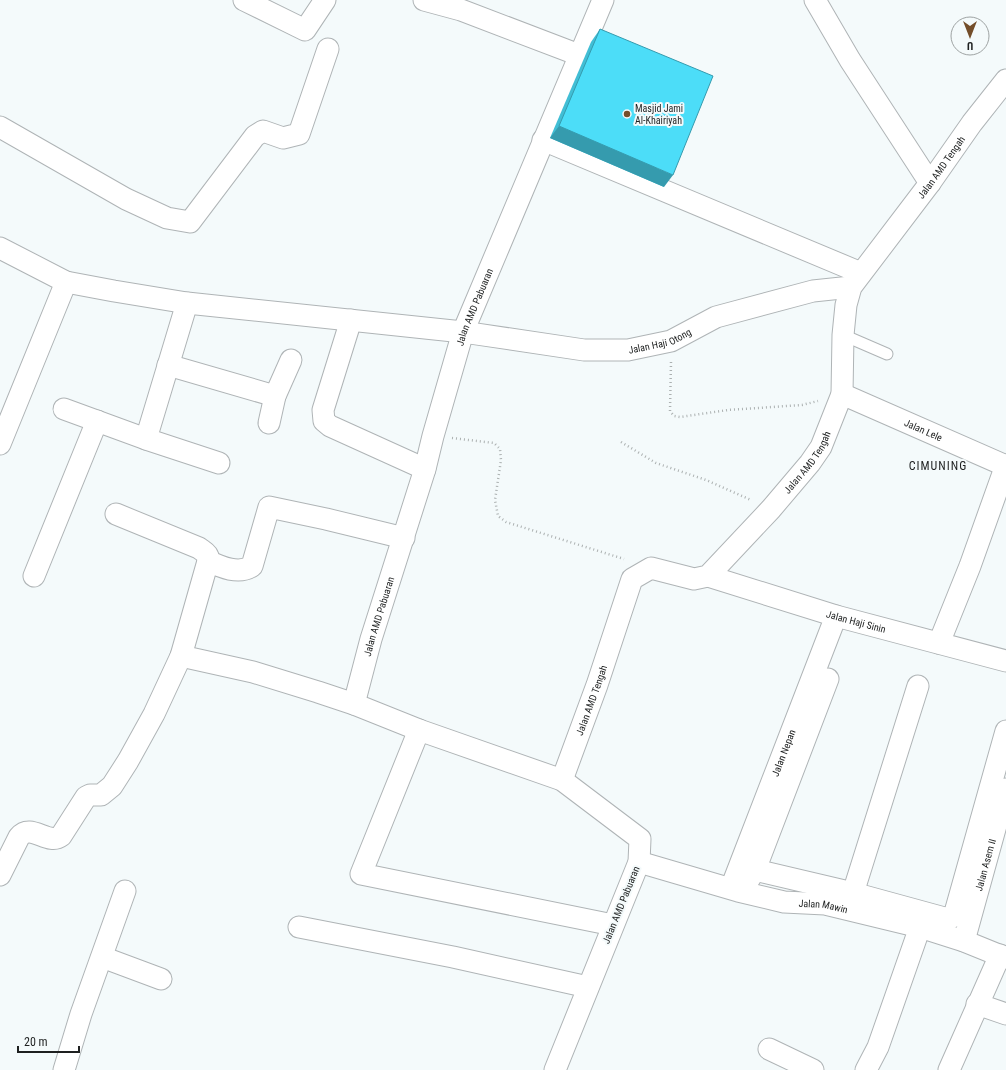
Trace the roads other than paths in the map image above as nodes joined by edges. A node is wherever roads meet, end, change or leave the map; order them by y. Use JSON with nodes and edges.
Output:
{"nodes":[{"id":1,"x":244,"y":0,"type":"edge"},
{"id":2,"x":325,"y":0,"type":"edge"},
{"id":3,"x":424,"y":0,"type":"edge"},
{"id":4,"x":603,"y":0,"type":"edge"},
{"id":5,"x":814,"y":0,"type":"edge"},
{"id":6,"x":328,"y":48,"type":"dead end"},
{"id":7,"x":579,"y":67,"type":"junction"},
{"id":8,"x":1006,"y":80,"type":"edge"},
{"id":9,"x":0,"y":127,"type":"edge"},
{"id":10,"x":543,"y":140,"type":"junction"},
{"id":11,"x":930,"y":183,"type":"junction"},
{"id":12,"x":0,"y":248,"type":"edge"},
{"id":13,"x":856,"y":280,"type":"junction"},
{"id":14,"x":66,"y":282,"type":"junction"},
{"id":15,"x":187,"y":303,"type":"junction"},
{"id":16,"x":351,"y":320,"type":"junction"},
{"id":17,"x":463,"y":332,"type":"junction"},
{"id":18,"x":843,"y":335,"type":"junction"},
{"id":19,"x":887,"y":354,"type":"dead end"},
{"id":20,"x":291,"y":360,"type":"dead end"},
{"id":21,"x":168,"y":365,"type":"junction"},
{"id":22,"x":842,"y":394,"type":"junction"},
{"id":23,"x":275,"y":396,"type":"junction"},
{"id":24,"x":64,"y":408,"type":"dead end"},
{"id":25,"x":97,"y":421,"type":"junction"},
{"id":26,"x":268,"y":423,"type":"dead end"},
{"id":27,"x":146,"y":439,"type":"junction"},
{"id":28,"x":0,"y":444,"type":"edge"},
{"id":29,"x":218,"y":463,"type":"dead end"},
{"id":30,"x":1006,"y":466,"type":"edge"},
{"id":31,"x":425,"y":469,"type":"junction"},
{"id":32,"x":116,"y":514,"type":"dead end"},
{"id":33,"x":404,"y":538,"type":"junction"},
{"id":34,"x":208,"y":561,"type":"junction"},
{"id":35,"x":34,"y":576,"type":"dead end"},
{"id":36,"x":708,"y":576,"type":"junction"},
{"id":37,"x":836,"y":616,"type":"junction"},
{"id":38,"x":939,"y":643,"type":"junction"},
{"id":39,"x":181,"y":656,"type":"junction"},
{"id":40,"x":1006,"y":661,"type":"edge"},
{"id":41,"x":828,"y":679,"type":"dead end"},
{"id":42,"x":918,"y":686,"type":"dead end"},
{"id":43,"x":354,"y":704,"type":"junction"},
{"id":44,"x":419,"y":730,"type":"junction"},
{"id":45,"x":1006,"y":731,"type":"edge"},
{"id":46,"x":562,"y":780,"type":"junction"},
{"id":47,"x":1006,"y":789,"type":"edge"},
{"id":48,"x":639,"y":862,"type":"junction"},
{"id":49,"x":755,"y":870,"type":"junction"},
{"id":50,"x":0,"y":875,"type":"edge"},
{"id":51,"x":734,"y":890,"type":"junction"},
{"id":52,"x":125,"y":891,"type":"dead end"},
{"id":53,"x":853,"y":893,"type":"junction"},
{"id":54,"x":613,"y":924,"type":"junction"},
{"id":55,"x":299,"y":927,"type":"dead end"},
{"id":56,"x":920,"y":927,"type":"junction"},
{"id":57,"x":964,"y":941,"type":"junction"},
{"id":58,"x":1003,"y":956,"type":"edge"},
{"id":59,"x":102,"y":957,"type":"junction"},
{"id":60,"x":161,"y":979,"type":"dead end"},
{"id":61,"x":588,"y":987,"type":"junction"},
{"id":62,"x":977,"y":1004,"type":"junction"},
{"id":63,"x":1006,"y":1014,"type":"edge"},
{"id":64,"x":769,"y":1049,"type":"dead end"},
{"id":65,"x":64,"y":1070,"type":"edge"},
{"id":66,"x":555,"y":1070,"type":"edge"},
{"id":67,"x":814,"y":1070,"type":"edge"},
{"id":68,"x":866,"y":1070,"type":"edge"},
{"id":69,"x":949,"y":1070,"type":"edge"}],
"edges":[{"from":1,"to":2,"type":"street"},
{"from":3,"to":7,"type":"street"},
{"from":4,"to":7,"type":"street","name":"Jalan AMD Pabuaran"},
{"from":5,"to":11,"type":"street"},
{"from":6,"to":9,"type":"street"},
{"from":7,"to":10,"type":"street","name":"Jalan AMD Pabuaran"},
{"from":8,"to":11,"type":"street","name":"Jalan AMD Tengah"},
{"from":10,"to":13,"type":"street"},
{"from":10,"to":17,"type":"street","name":"Jalan AMD Pabuaran"},
{"from":11,"to":13,"type":"street","name":"Jalan AMD Tengah"},
{"from":12,"to":14,"type":"street","name":"Jalan Haji Otong"},
{"from":13,"to":17,"type":"street","name":"Jalan Haji Otong"},
{"from":13,"to":18,"type":"street","name":"Jalan AMD Tengah"},
{"from":14,"to":15,"type":"street","name":"Jalan Haji Otong"},
{"from":14,"to":28,"type":"street"},
{"from":15,"to":16,"type":"street","name":"Jalan Haji Otong"},
{"from":15,"to":21,"type":"street"},
{"from":16,"to":17,"type":"street","name":"Jalan Haji Otong"},
{"from":16,"to":31,"type":"street"},
{"from":17,"to":31,"type":"street","name":"Jalan AMD Pabuaran"},
{"from":18,"to":19,"type":"lane"},
{"from":18,"to":22,"type":"street","name":"Jalan AMD Tengah"},
{"from":20,"to":23,"type":"street"},
{"from":21,"to":23,"type":"street"},
{"from":21,"to":27,"type":"street"},
{"from":22,"to":30,"type":"street","name":"Jalan Lele"},
{"from":22,"to":36,"type":"street","name":"Jalan AMD Tengah"},
{"from":23,"to":26,"type":"street"},
{"from":24,"to":25,"type":"street"},
{"from":25,"to":27,"type":"street"},
{"from":25,"to":35,"type":"street"},
{"from":27,"to":29,"type":"street"},
{"from":30,"to":38,"type":"street"},
{"from":31,"to":33,"type":"street","name":"Jalan AMD Pabuaran"},
{"from":32,"to":34,"type":"street"},
{"from":33,"to":34,"type":"street"},
{"from":33,"to":43,"type":"street","name":"Jalan AMD Pabuaran"},
{"from":34,"to":39,"type":"street"},
{"from":36,"to":37,"type":"street","name":"Jalan Haji Sinin"},
{"from":36,"to":46,"type":"street","name":"Jalan AMD Tengah"},
{"from":37,"to":38,"type":"street","name":"Jalan Haji Sinin"},
{"from":37,"to":51,"type":"street","name":"Jalan Nepan"},
{"from":38,"to":40,"type":"street","name":"Jalan Haji Sinin"},
{"from":39,"to":43,"type":"street"},
{"from":39,"to":50,"type":"street"},
{"from":41,"to":49,"type":"street"},
{"from":42,"to":53,"type":"street"},
{"from":43,"to":44,"type":"street","name":"Jalan AMD Pabuaran"},
{"from":44,"to":46,"type":"street","name":"Jalan AMD Pabuaran"},
{"from":44,"to":54,"type":"street"},
{"from":45,"to":53,"type":"street"},
{"from":46,"to":48,"type":"street","name":"Jalan AMD Pabuaran"},
{"from":47,"to":57,"type":"street","name":"Jalan Asem II"},
{"from":48,"to":51,"type":"street","name":"Jalan Mawin"},
{"from":48,"to":54,"type":"street","name":"Jalan AMD Pabuaran"},
{"from":49,"to":51,"type":"street"},
{"from":49,"to":53,"type":"street"},
{"from":51,"to":56,"type":"street","name":"Jalan Mawin"},
{"from":52,"to":59,"type":"street"},
{"from":54,"to":61,"type":"street","name":"Jalan AMD Pabuaran"},
{"from":55,"to":61,"type":"street"},
{"from":56,"to":57,"type":"street","name":"Jalan Mawin"},
{"from":56,"to":68,"type":"street"},
{"from":57,"to":58,"type":"street","name":"Jalan Mawin"},
{"from":58,"to":62,"type":"street"},
{"from":59,"to":60,"type":"street"},
{"from":59,"to":65,"type":"street"},
{"from":61,"to":66,"type":"street","name":"Jalan AMD Pabuaran"},
{"from":62,"to":63,"type":"street"},
{"from":62,"to":69,"type":"street"},
{"from":64,"to":67,"type":"street"}]}
